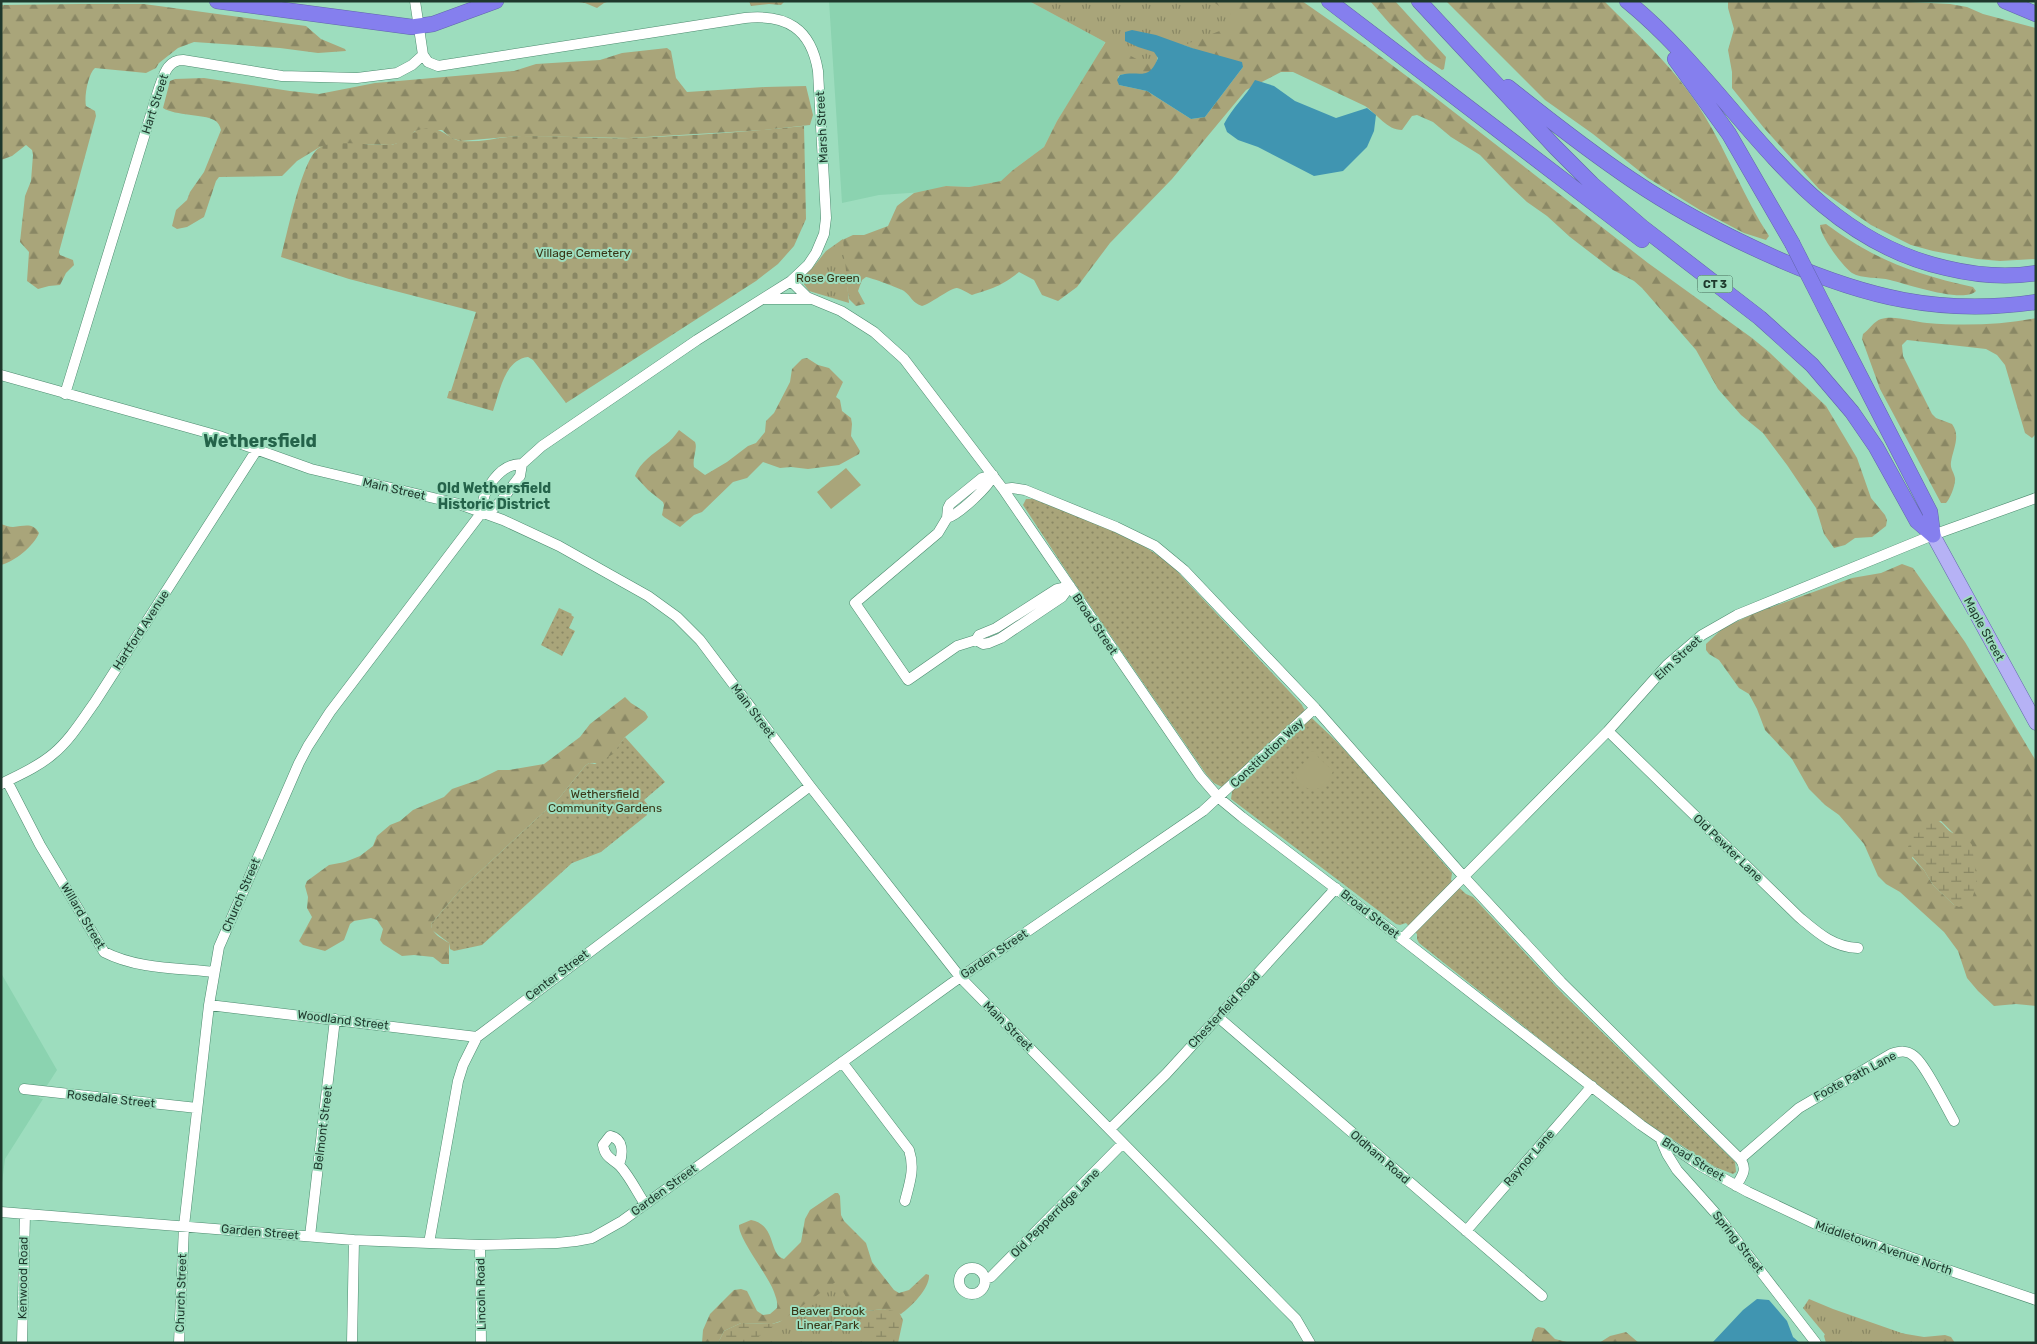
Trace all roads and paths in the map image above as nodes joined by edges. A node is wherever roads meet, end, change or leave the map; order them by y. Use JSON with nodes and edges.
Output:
{"nodes":[{"id":1,"x":217,"y":1,"type":"edge"},
{"id":2,"x":415,"y":1,"type":"edge"},
{"id":3,"x":496,"y":1,"type":"edge"},
{"id":4,"x":1329,"y":1,"type":"edge"},
{"id":5,"x":1419,"y":1,"type":"edge"},
{"id":6,"x":1626,"y":1,"type":"edge"},
{"id":7,"x":2005,"y":1,"type":"edge"},
{"id":8,"x":2036,"y":14,"type":"edge"},
{"id":9,"x":418,"y":27,"type":"junction"},
{"id":10,"x":423,"y":55,"type":"junction"},
{"id":11,"x":1470,"y":56,"type":"junction"},
{"id":12,"x":1689,"y":264,"type":"junction"},
{"id":13,"x":2036,"y":273,"type":"edge"},
{"id":14,"x":790,"y":281,"type":"junction"},
{"id":15,"x":763,"y":299,"type":"junction"},
{"id":16,"x":815,"y":300,"type":"junction"},
{"id":17,"x":2036,"y":302,"type":"edge"},
{"id":18,"x":1,"y":375,"type":"edge"},
{"id":19,"x":66,"y":394,"type":"junction"},
{"id":20,"x":256,"y":451,"type":"junction"},
{"id":21,"x":522,"y":464,"type":"junction"},
{"id":22,"x":993,"y":475,"type":"junction"},
{"id":23,"x":1004,"y":489,"type":"junction"},
{"id":24,"x":2036,"y":498,"type":"edge"},
{"id":25,"x":482,"y":512,"type":"junction"},
{"id":26,"x":1933,"y":535,"type":"junction"},
{"id":27,"x":1070,"y":586,"type":"junction"},
{"id":28,"x":1315,"y":708,"type":"junction"},
{"id":29,"x":2036,"y":723,"type":"edge"},
{"id":30,"x":1608,"y":731,"type":"junction"},
{"id":31,"x":4,"y":782,"type":"edge"},
{"id":32,"x":810,"y":786,"type":"junction"},
{"id":33,"x":1219,"y":798,"type":"junction"},
{"id":34,"x":1463,"y":876,"type":"junction"},
{"id":35,"x":1336,"y":888,"type":"junction"},
{"id":36,"x":1402,"y":939,"type":"junction"},
{"id":37,"x":1858,"y":948,"type":"dead end"},
{"id":38,"x":214,"y":972,"type":"junction"},
{"id":39,"x":960,"y":977,"type":"junction"},
{"id":40,"x":209,"y":1005,"type":"junction"},
{"id":41,"x":1218,"y":1016,"type":"junction"},
{"id":42,"x":335,"y":1019,"type":"junction"},
{"id":43,"x":477,"y":1036,"type":"junction"},
{"id":44,"x":842,"y":1062,"type":"junction"},
{"id":45,"x":1592,"y":1086,"type":"junction"},
{"id":46,"x":24,"y":1090,"type":"dead end"},
{"id":47,"x":197,"y":1108,"type":"junction"},
{"id":48,"x":1954,"y":1121,"type":"dead end"},
{"id":49,"x":1110,"y":1129,"type":"junction"},
{"id":50,"x":1661,"y":1140,"type":"junction"},
{"id":51,"x":1123,"y":1143,"type":"junction"},
{"id":52,"x":1740,"y":1159,"type":"junction"},
{"id":53,"x":619,"y":1165,"type":"dead end"},
{"id":54,"x":1736,"y":1186,"type":"junction"},
{"id":55,"x":905,"y":1201,"type":"dead end"},
{"id":56,"x":645,"y":1204,"type":"junction"},
{"id":57,"x":1,"y":1212,"type":"edge"},
{"id":58,"x":25,"y":1214,"type":"junction"},
{"id":59,"x":184,"y":1226,"type":"junction"},
{"id":60,"x":1466,"y":1231,"type":"junction"},
{"id":61,"x":310,"y":1236,"type":"junction"},
{"id":62,"x":354,"y":1240,"type":"junction"},
{"id":63,"x":429,"y":1244,"type":"junction"},
{"id":64,"x":480,"y":1245,"type":"junction"},
{"id":65,"x":985,"y":1279,"type":"dead end"},
{"id":66,"x":1542,"y":1296,"type":"dead end"},
{"id":67,"x":2036,"y":1300,"type":"edge"},
{"id":68,"x":22,"y":1343,"type":"edge"},
{"id":69,"x":179,"y":1343,"type":"edge"},
{"id":70,"x":352,"y":1343,"type":"edge"},
{"id":71,"x":481,"y":1343,"type":"edge"},
{"id":72,"x":1310,"y":1343,"type":"edge"},
{"id":73,"x":1816,"y":1343,"type":"edge"}],
"edges":[{"from":1,"to":9,"type":"highway"},
{"from":2,"to":9,"type":"street"},
{"from":3,"to":9,"type":"highway"},
{"from":4,"to":12,"type":"highway"},
{"from":5,"to":11,"type":"highway","number":"CT 3"},
{"from":6,"to":13,"type":"highway"},
{"from":6,"to":26,"type":"highway","number":"CT 3","bridge":true},
{"from":7,"to":8,"type":"highway"},
{"from":9,"to":10,"type":"street"},
{"from":10,"to":14,"type":"street","name":"Marsh Street"},
{"from":10,"to":19,"type":"street","name":"Hart Street"},
{"from":11,"to":12,"type":"highway","number":"CT 3"},
{"from":11,"to":17,"type":"highway"},
{"from":12,"to":26,"type":"highway","number":"CT 3"},
{"from":14,"to":15,"type":"street","name":"Marsh Street"},
{"from":14,"to":16,"type":"street","name":"Broad Street"},
{"from":15,"to":16,"type":"street"},
{"from":15,"to":21,"type":"street","name":"Marsh Street"},
{"from":16,"to":22,"type":"street","name":"Broad Street"},
{"from":18,"to":19,"type":"street","name":"Main Street"},
{"from":19,"to":20,"type":"street","name":"Main Street"},
{"from":20,"to":25,"type":"street","name":"Main Street"},
{"from":20,"to":31,"type":"street","name":"Hartford Avenue"},
{"from":21,"to":25,"type":"street","name":"Marsh Street"},
{"from":21,"to":25,"type":"street","name":"Marsh Street"},
{"from":22,"to":23,"type":"street","name":"Broad Street"},
{"from":22,"to":27,"type":"street"},
{"from":23,"to":27,"type":"street","name":"Broad Street"},
{"from":23,"to":28,"type":"street","name":"Broad Street"},
{"from":24,"to":26,"type":"street","name":"Elm Street"},
{"from":25,"to":32,"type":"street","name":"Main Street"},
{"from":25,"to":38,"type":"street","name":"Church Street"},
{"from":26,"to":29,"type":"main road","name":"Maple Street","number":"CT 3"},
{"from":26,"to":30,"type":"street","name":"Elm Street"},
{"from":27,"to":33,"type":"street","name":"Broad Street"},
{"from":28,"to":33,"type":"street","name":"Constitution Way"},
{"from":28,"to":34,"type":"street","name":"Broad Street"},
{"from":30,"to":34,"type":"street","name":"Elm Street"},
{"from":30,"to":37,"type":"street","name":"Old Pewter Lane"},
{"from":31,"to":38,"type":"street","name":"Willard Street"},
{"from":32,"to":39,"type":"street","name":"Main Street"},
{"from":32,"to":43,"type":"street","name":"Center Street"},
{"from":33,"to":35,"type":"street","name":"Broad Street"},
{"from":33,"to":39,"type":"street","name":"Garden Street"},
{"from":34,"to":36,"type":"street","name":"Elm Street"},
{"from":34,"to":52,"type":"street","name":"Broad Street"},
{"from":35,"to":36,"type":"street","name":"Broad Street"},
{"from":35,"to":41,"type":"street","name":"Chesterfield Road"},
{"from":36,"to":45,"type":"street","name":"Broad Street"},
{"from":38,"to":40,"type":"street","name":"Church Street"},
{"from":39,"to":44,"type":"street","name":"Garden Street"},
{"from":39,"to":49,"type":"street","name":"Main Street"},
{"from":40,"to":42,"type":"street","name":"Woodland Street"},
{"from":40,"to":47,"type":"street","name":"Church Street"},
{"from":41,"to":49,"type":"street","name":"Chesterfield Road"},
{"from":41,"to":60,"type":"street","name":"Oldham Road"},
{"from":42,"to":43,"type":"street","name":"Woodland Street"},
{"from":42,"to":61,"type":"street","name":"Belmont Street"},
{"from":43,"to":63,"type":"street","name":"Center Street"},
{"from":44,"to":55,"type":"street"},
{"from":44,"to":56,"type":"street","name":"Garden Street"},
{"from":45,"to":50,"type":"street","name":"Broad Street"},
{"from":45,"to":60,"type":"street","name":"Raynor Lane"},
{"from":46,"to":47,"type":"street","name":"Rosedale Street"},
{"from":47,"to":59,"type":"street","name":"Church Street"},
{"from":48,"to":52,"type":"street","name":"Foote Path Lane"},
{"from":49,"to":51,"type":"street","name":"Main Street"},
{"from":50,"to":54,"type":"street","name":"Broad Street"},
{"from":50,"to":73,"type":"street","name":"Spring Street"},
{"from":51,"to":65,"type":"street","name":"Old Pepperridge Lane"},
{"from":51,"to":72,"type":"street","name":"Main Street"},
{"from":52,"to":54,"type":"street","name":"Broad Street"},
{"from":53,"to":56,"type":"street"},
{"from":54,"to":67,"type":"street","name":"Middletown Avenue North"},
{"from":56,"to":64,"type":"street","name":"Garden Street"},
{"from":57,"to":58,"type":"street","name":"Garden Street"},
{"from":58,"to":59,"type":"street","name":"Garden Street"},
{"from":58,"to":68,"type":"street","name":"Kenwood Road"},
{"from":59,"to":61,"type":"street","name":"Garden Street"},
{"from":59,"to":69,"type":"street","name":"Church Street"},
{"from":60,"to":66,"type":"street","name":"Oldham Road"},
{"from":61,"to":62,"type":"street","name":"Garden Street"},
{"from":62,"to":63,"type":"street","name":"Garden Street"},
{"from":62,"to":70,"type":"street"},
{"from":63,"to":64,"type":"street","name":"Garden Street"},
{"from":64,"to":71,"type":"street","name":"Lincoln Road"}]}
